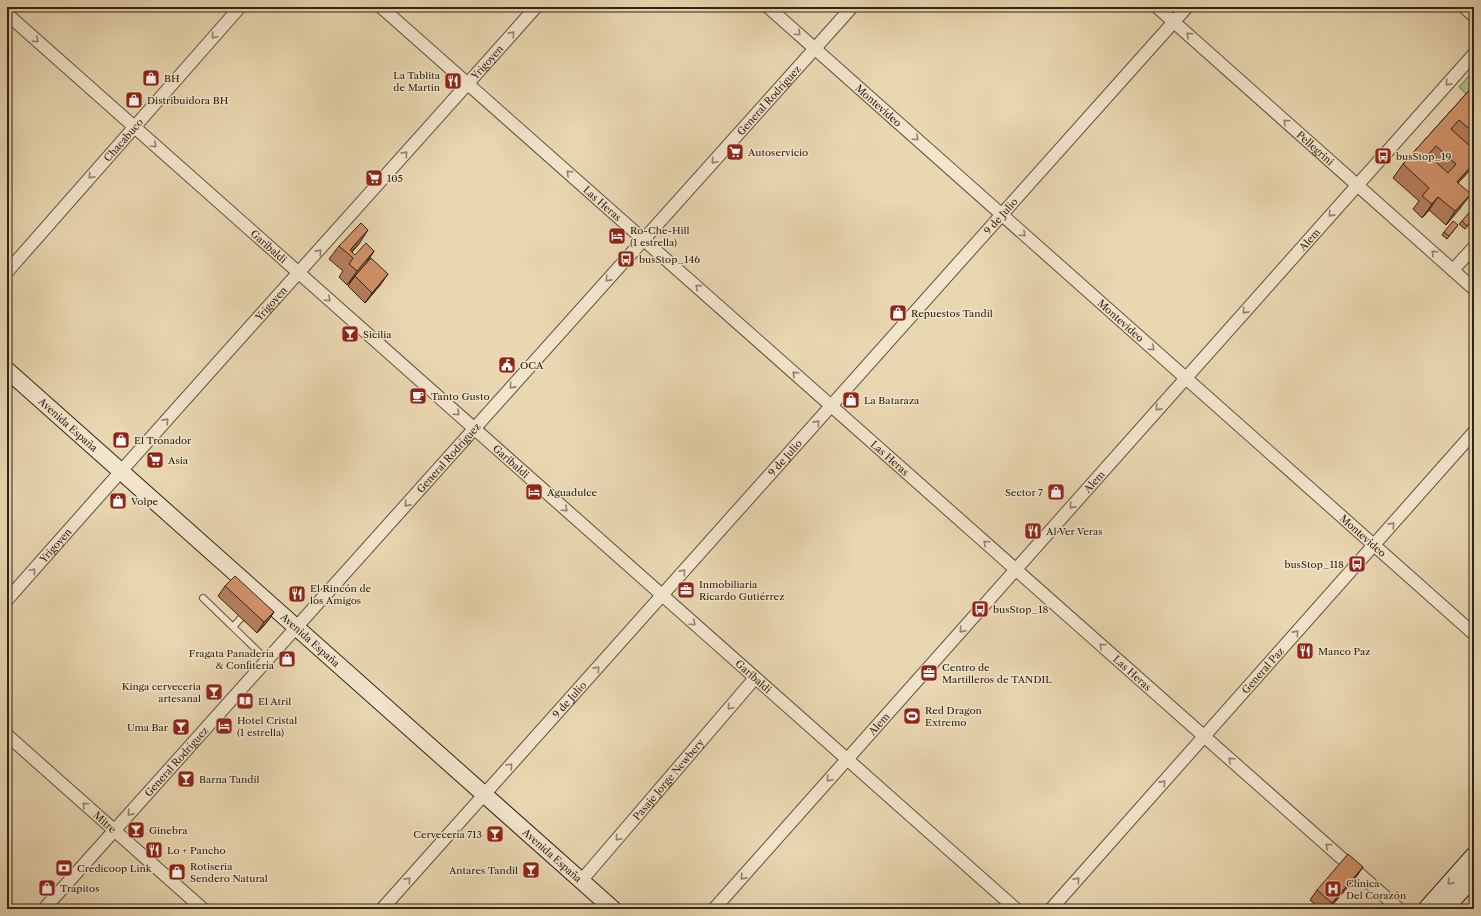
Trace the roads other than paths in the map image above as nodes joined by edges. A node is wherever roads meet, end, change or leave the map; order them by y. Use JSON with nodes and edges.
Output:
{"nodes":[{"id":1,"x":240,"y":7,"type":"edge"},
{"id":2,"x":381,"y":7,"type":"edge"},
{"id":3,"x":536,"y":7,"type":"edge"},
{"id":4,"x":768,"y":7,"type":"edge"},
{"id":5,"x":852,"y":7,"type":"edge"},
{"id":6,"x":1157,"y":7,"type":"edge"},
{"id":7,"x":1187,"y":7,"type":"edge"},
{"id":8,"x":1464,"y":7,"type":"edge"},
{"id":9,"x":7,"y":14,"type":"edge"},
{"id":10,"x":1474,"y":16,"type":"edge"},
{"id":11,"x":1174,"y":22,"type":"junction"},
{"id":12,"x":815,"y":48,"type":"junction"},
{"id":13,"x":1474,"y":54,"type":"edge"},
{"id":14,"x":468,"y":84,"type":"junction"},
{"id":15,"x":134,"y":127,"type":"junction"},
{"id":16,"x":1357,"y":185,"type":"junction"},
{"id":17,"x":1474,"y":195,"type":"edge"},
{"id":18,"x":1474,"y":205,"type":"edge"},
{"id":19,"x":1002,"y":215,"type":"junction"},
{"id":20,"x":644,"y":240,"type":"junction"},
{"id":21,"x":1474,"y":247,"type":"edge"},
{"id":22,"x":1454,"y":270,"type":"junction"},
{"id":23,"x":7,"y":272,"type":"edge"},
{"id":24,"x":299,"y":273,"type":"junction"},
{"id":25,"x":1474,"y":288,"type":"edge"},
{"id":26,"x":7,"y":370,"type":"edge"},
{"id":27,"x":1185,"y":378,"type":"junction"},
{"id":28,"x":831,"y":406,"type":"junction"},
{"id":29,"x":474,"y":429,"type":"junction"},
{"id":30,"x":1474,"y":432,"type":"edge"},
{"id":31,"x":121,"y":470,"type":"junction"},
{"id":32,"x":1374,"y":545,"type":"junction"},
{"id":33,"x":1016,"y":569,"type":"junction"},
{"id":34,"x":662,"y":595,"type":"junction"},
{"id":35,"x":203,"y":598,"type":"dead end"},
{"id":36,"x":7,"y":600,"type":"edge"},
{"id":37,"x":241,"y":618,"type":"dead end"},
{"id":38,"x":233,"y":627,"type":"junction"},
{"id":39,"x":296,"y":628,"type":"junction"},
{"id":40,"x":1474,"y":634,"type":"edge"},
{"id":41,"x":267,"y":660,"type":"junction"},
{"id":42,"x":755,"y":678,"type":"junction"},
{"id":43,"x":7,"y":735,"type":"edge"},
{"id":44,"x":1204,"y":736,"type":"junction"},
{"id":45,"x":847,"y":759,"type":"junction"},
{"id":46,"x":484,"y":795,"type":"junction"},
{"id":47,"x":114,"y":831,"type":"junction"},
{"id":48,"x":1474,"y":855,"type":"edge"},
{"id":49,"x":1474,"y":877,"type":"edge"},
{"id":50,"x":581,"y":880,"type":"junction"},
{"id":51,"x":44,"y":909,"type":"edge"},
{"id":52,"x":203,"y":909,"type":"edge"},
{"id":53,"x":382,"y":909,"type":"edge"},
{"id":54,"x":613,"y":909,"type":"edge"},
{"id":55,"x":714,"y":909,"type":"edge"},
{"id":56,"x":1016,"y":909,"type":"edge"},
{"id":57,"x":1051,"y":909,"type":"edge"},
{"id":58,"x":1399,"y":909,"type":"edge"},
{"id":59,"x":1426,"y":909,"type":"edge"},
{"id":60,"x":1445,"y":909,"type":"edge"}],
"edges":[{"from":1,"to":15,"type":"street","name":"Chacabuco","one_way":true},
{"from":2,"to":14,"type":"street","name":"Las Heras"},
{"from":14,"to":3,"type":"street","name":"Yrigoyen","one_way":true},
{"from":4,"to":12,"type":"street","name":"Montevideo","one_way":true},
{"from":5,"to":12,"type":"street","name":"General Rodríguez"},
{"from":6,"to":11,"type":"street","name":"Pellegrini"},
{"from":7,"to":11,"type":"street","name":"9 de Julio"},
{"from":8,"to":10,"type":"street"},
{"from":9,"to":15,"type":"street","name":"Garibaldi","one_way":true},
{"from":16,"to":11,"type":"street","name":"Pellegrini","one_way":true},
{"from":11,"to":19,"type":"street","name":"9 de Julio"},
{"from":12,"to":19,"type":"street","name":"Montevideo","one_way":true},
{"from":12,"to":20,"type":"street","name":"General Rodríguez","one_way":true},
{"from":13,"to":16,"type":"street","name":"Alem","one_way":true},
{"from":20,"to":14,"type":"street","name":"Las Heras","one_way":true},
{"from":24,"to":14,"type":"street","name":"Yrigoyen","one_way":true},
{"from":15,"to":23,"type":"street","name":"Chacabuco","one_way":true},
{"from":15,"to":24,"type":"street","name":"Garibaldi","one_way":true},
{"from":22,"to":16,"type":"street","name":"Pellegrini","one_way":true},
{"from":16,"to":27,"type":"street","name":"Alem","one_way":true},
{"from":17,"to":18,"type":"lane"},
{"from":19,"to":27,"type":"street","name":"Montevideo","one_way":true},
{"from":19,"to":28,"type":"street","name":"9 de Julio"},
{"from":28,"to":20,"type":"street","name":"Las Heras","one_way":true},
{"from":20,"to":29,"type":"street","name":"General Rodríguez","one_way":true},
{"from":21,"to":22,"type":"street"},
{"from":22,"to":25,"type":"street","name":"Pellegrini"},
{"from":24,"to":29,"type":"street","name":"Garibaldi","one_way":true},
{"from":31,"to":24,"type":"street","name":"Yrigoyen","one_way":true},
{"from":26,"to":31,"type":"main road","name":"Avenida España"},
{"from":27,"to":32,"type":"street","name":"Montevideo"},
{"from":27,"to":33,"type":"street","name":"Alem","one_way":true},
{"from":33,"to":28,"type":"street","name":"Las Heras","one_way":true},
{"from":34,"to":28,"type":"street","name":"9 de Julio","one_way":true},
{"from":29,"to":34,"type":"street","name":"Garibaldi","one_way":true},
{"from":29,"to":39,"type":"street","name":"General Rodríguez","one_way":true},
{"from":32,"to":30,"type":"street","name":"General Paz","one_way":true},
{"from":36,"to":31,"type":"street","name":"Yrigoyen","one_way":true},
{"from":31,"to":39,"type":"main road","name":"Avenida España"},
{"from":32,"to":40,"type":"street","name":"Montevideo"},
{"from":44,"to":32,"type":"street","name":"General Paz","one_way":true},
{"from":44,"to":33,"type":"street","name":"Las Heras","one_way":true},
{"from":33,"to":45,"type":"street","name":"Alem","one_way":true},
{"from":34,"to":42,"type":"street","name":"Garibaldi","one_way":true},
{"from":46,"to":34,"type":"street","name":"9 de Julio","one_way":true},
{"from":35,"to":38,"type":"lane"},
{"from":37,"to":38,"type":"lane"},
{"from":38,"to":41,"type":"lane"},
{"from":39,"to":41,"type":"street","name":"General Rodríguez"},
{"from":39,"to":46,"type":"main road","name":"Avenida España"},
{"from":41,"to":47,"type":"street","name":"General Rodríguez","one_way":true},
{"from":42,"to":45,"type":"street","name":"Garibaldi"},
{"from":42,"to":50,"type":"street","name":"Pasaje Jorge Newbery","one_way":true},
{"from":47,"to":43,"type":"street","name":"Mitre","one_way":true},
{"from":57,"to":44,"type":"street","name":"General Paz","one_way":true},
{"from":58,"to":44,"type":"street","name":"Las Heras","one_way":true},
{"from":45,"to":55,"type":"street","name":"Alem","one_way":true},
{"from":45,"to":56,"type":"street","name":"Garibaldi"},
{"from":46,"to":50,"type":"main road","name":"Avenida España"},
{"from":53,"to":46,"type":"street","name":"9 de Julio","one_way":true},
{"from":47,"to":51,"type":"street","name":"General Rodríguez"},
{"from":47,"to":52,"type":"street","name":"Mitre"},
{"from":48,"to":59,"type":"main road","one_way":true},
{"from":49,"to":60,"type":"main road"},
{"from":50,"to":54,"type":"main road","name":"Avenida España"}]}
